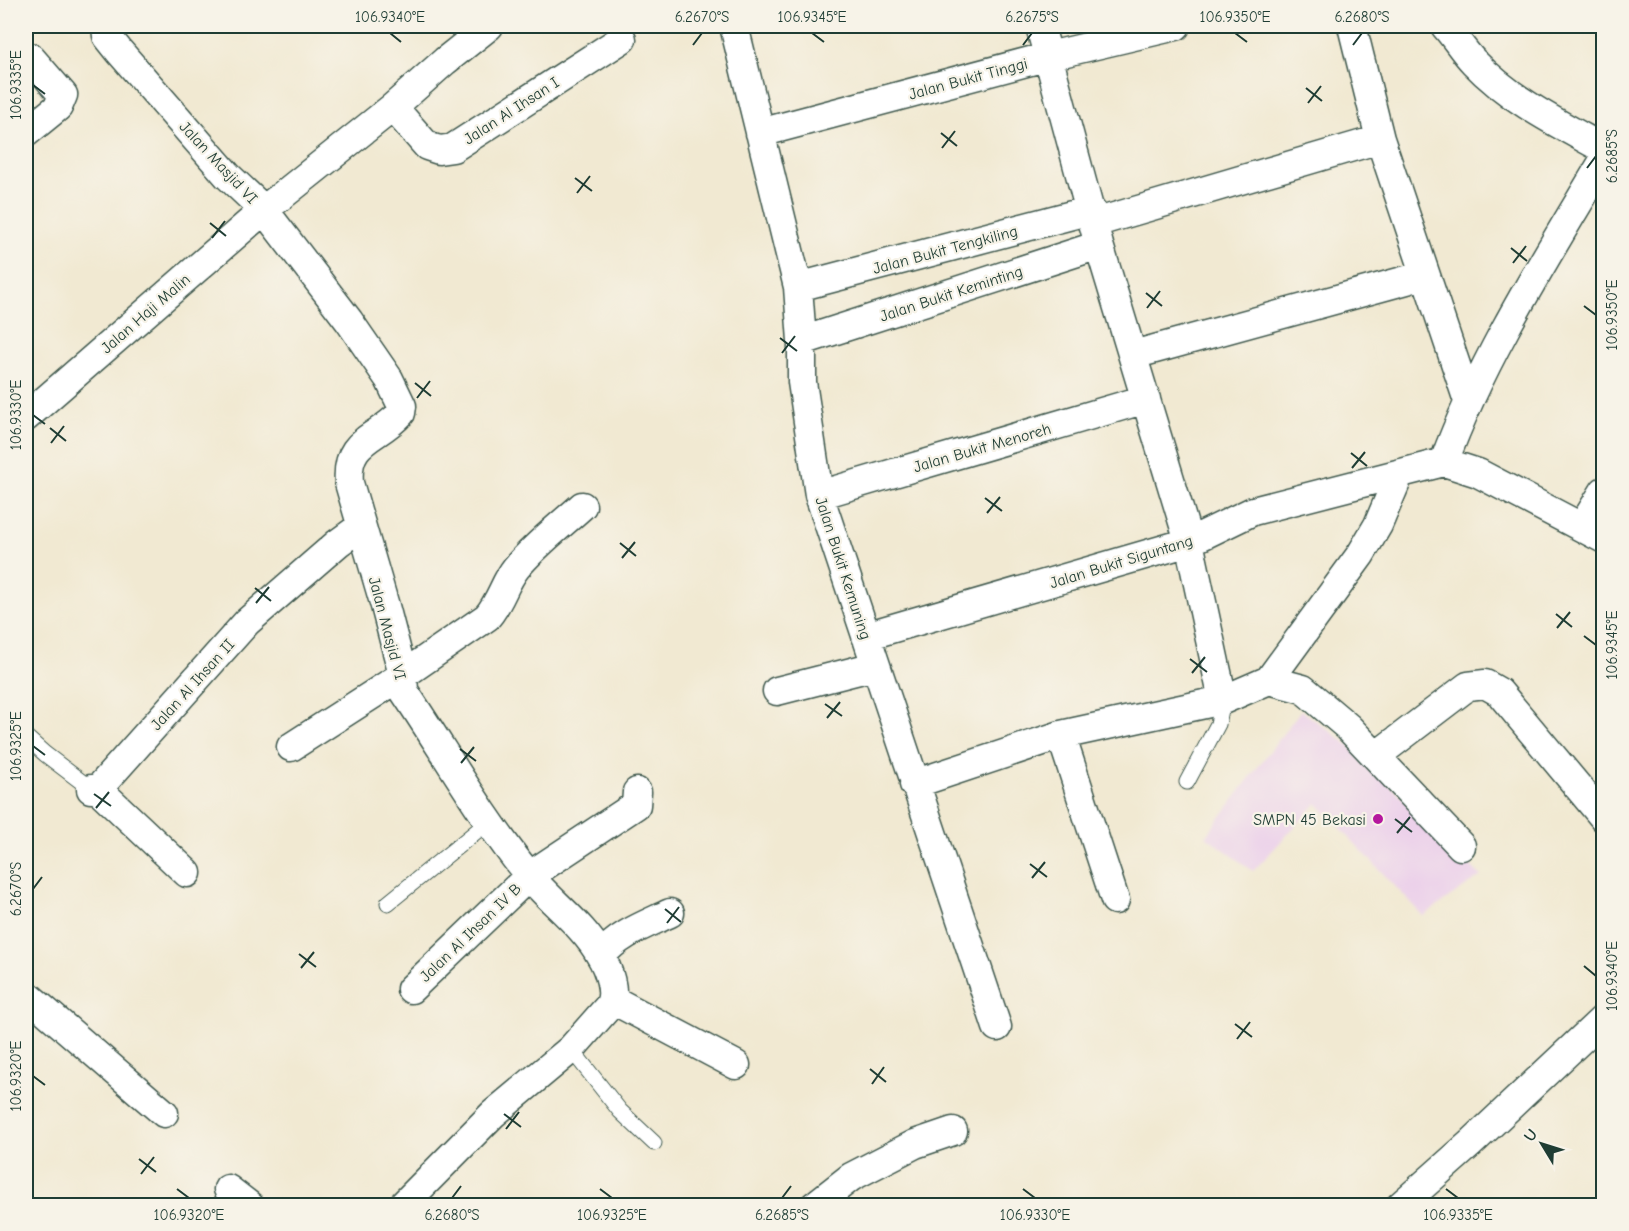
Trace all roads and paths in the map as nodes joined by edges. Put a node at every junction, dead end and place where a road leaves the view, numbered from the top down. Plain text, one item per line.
1 (106, 26) edge
2 (489, 26) edge
3 (734, 26) edge
4 (1040, 26) edge
5 (1176, 26) edge
6 (1352, 26) edge
7 (1445, 26) edge
8 (622, 39) dead end
9 (26, 56) edge
10 (1049, 56) junction
11 (393, 107) junction
12 (26, 133) edge
13 (760, 134) junction
14 (1380, 139) junction
15 (1604, 149) edge
16 (1604, 160) edge
17 (264, 210) junction
18 (1095, 226) junction
19 (1425, 275) junction
20 (798, 287) junction
21 (802, 341) junction
22 (1133, 355) junction
23 (1146, 399) junction
24 (1468, 401) junction
25 (26, 417) edge
26 (1444, 462) junction
27 (1400, 473) junction
28 (1604, 491) edge
29 (819, 495) junction
30 (582, 506) dead end
31 (360, 527) junction
32 (1593, 533) edge
33 (1189, 542) junction
34 (867, 636) junction
35 (875, 666) junction
36 (403, 675) junction
37 (1269, 680) junction
38 (777, 691) dead end
39 (1223, 700) junction
40 (1061, 735) junction
41 (26, 737) edge
42 (291, 747) dead end
43 (1376, 756) junction
44 (1187, 782) dead end
45 (914, 784) junction
46 (95, 789) junction
47 (637, 792) dead end
48 (1604, 818) edge
49 (488, 822) junction
50 (1461, 846) dead end
51 (187, 873) dead end
52 (529, 876) junction
53 (1115, 900) dead end
54 (388, 903) dead end
55 (670, 913) dead end
56 (601, 956) junction
57 (411, 989) dead end
58 (26, 994) edge
59 (613, 1000) junction
60 (1604, 1018) edge
61 (997, 1027) dead end
62 (572, 1049) junction
63 (736, 1065) dead end
64 (164, 1113) dead end
65 (953, 1131) dead end
66 (654, 1143) dead end
67 (402, 1206) edge
68 (814, 1206) edge
69 (1400, 1206) edge

1 - 17 street, Jalan Masjid VI
2 - 11 street
3 - 13 street, Jalan Bukit Kemuning
4 - 10 street
5 - 10 street, Jalan Bukit Tinggi
6 - 14 street
7 - 15 street
8 - 11 street, Jalan Al Ihsan I
9 - 12 street
10 - 13 street, Jalan Bukit Tinggi
10 - 18 street
11 - 17 street
13 - 20 street, Jalan Bukit Kemuning
14 - 18 street, Jalan Bukit Tengkiling
14 - 19 street
16 - 24 street
17 - 25 street, Jalan Haji Malin
17 - 31 street, Jalan Masjid VI
18 - 20 street, Jalan Bukit Tengkiling
18 - 21 street, Jalan Bukit Keminting
18 - 22 street
19 - 22 street
19 - 24 street
20 - 21 street, Jalan Bukit Kemuning
21 - 29 street, Jalan Bukit Kemuning
22 - 23 street
23 - 29 street, Jalan Bukit Menoreh
23 - 33 street
24 - 26 street
26 - 27 street, Jalan Bukit Siguntang
26 - 32 street
27 - 33 street, Jalan Bukit Siguntang
27 - 37 street
28 - 32 street
29 - 34 street, Jalan Bukit Kemuning
30 - 36 street
31 - 36 street, Jalan Masjid VI
31 - 46 street, Jalan Al Ihsan II
33 - 34 street, Jalan Bukit Siguntang
33 - 39 street
34 - 35 street, Jalan Bukit Kemuning
35 - 38 street
35 - 45 street, Jalan Bukit Kemuning
36 - 42 street
36 - 49 street, Jalan Masjid VI
37 - 39 street
37 - 43 street
39 - 40 street
39 - 44 lane
40 - 45 street
40 - 53 street
41 - 46 lane
43 - 48 street
43 - 50 street
45 - 61 street, Jalan Bukit Kemuning
46 - 51 street
47 - 52 street, Jalan Al Ihsan IV B
49 - 52 street, Jalan Masjid VI
49 - 54 lane
52 - 56 street, Jalan Masjid VI
52 - 57 street, Jalan Al Ihsan IV B
55 - 56 street
56 - 59 street, Jalan Masjid VI
58 - 64 street
59 - 62 street
59 - 63 street
60 - 69 street
62 - 66 lane
62 - 67 street
65 - 68 street

